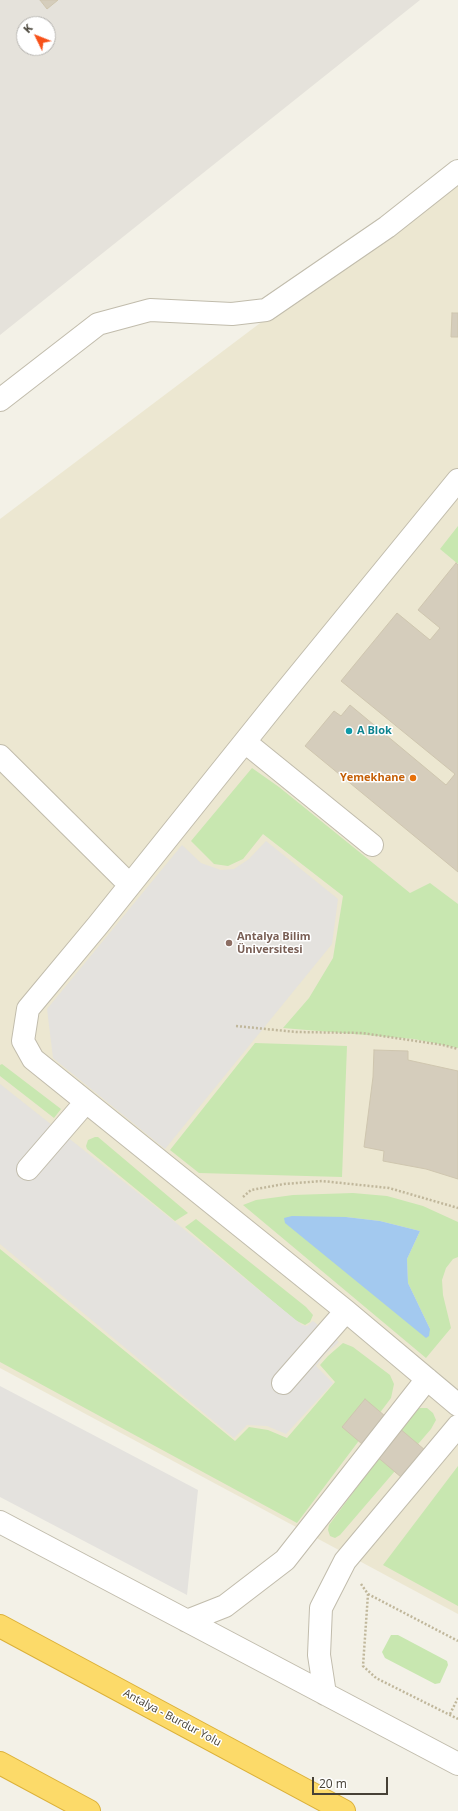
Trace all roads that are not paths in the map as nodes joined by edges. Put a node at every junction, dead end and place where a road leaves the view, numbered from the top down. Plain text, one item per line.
1 (458, 171) edge
2 (0, 400) edge
3 (458, 480) edge
4 (244, 742) junction
5 (0, 756) edge
6 (372, 845) dead end
7 (130, 885) junction
8 (85, 1102) junction
9 (28, 1169) dead end
10 (346, 1312) junction
11 (427, 1379) junction
12 (283, 1383) dead end
13 (458, 1405) edge
14 (458, 1426) edge
15 (0, 1522) edge
16 (187, 1621) junction
17 (0, 1626) edge
18 (325, 1694) junction
19 (0, 1763) edge
20 (458, 1764) edge
21 (89, 1811) edge
22 (344, 1811) edge

1 - 2 street
3 - 4 street
4 - 6 street
4 - 7 street
5 - 7 street
7 - 8 street
8 - 9 street
8 - 10 street
10 - 11 street
10 - 12 street
11 - 13 street
11 - 16 street
14 - 18 street
15 - 16 street
16 - 18 street
17 - 22 highway, Antalya - Burdur Yolu
18 - 20 street
19 - 21 highway

